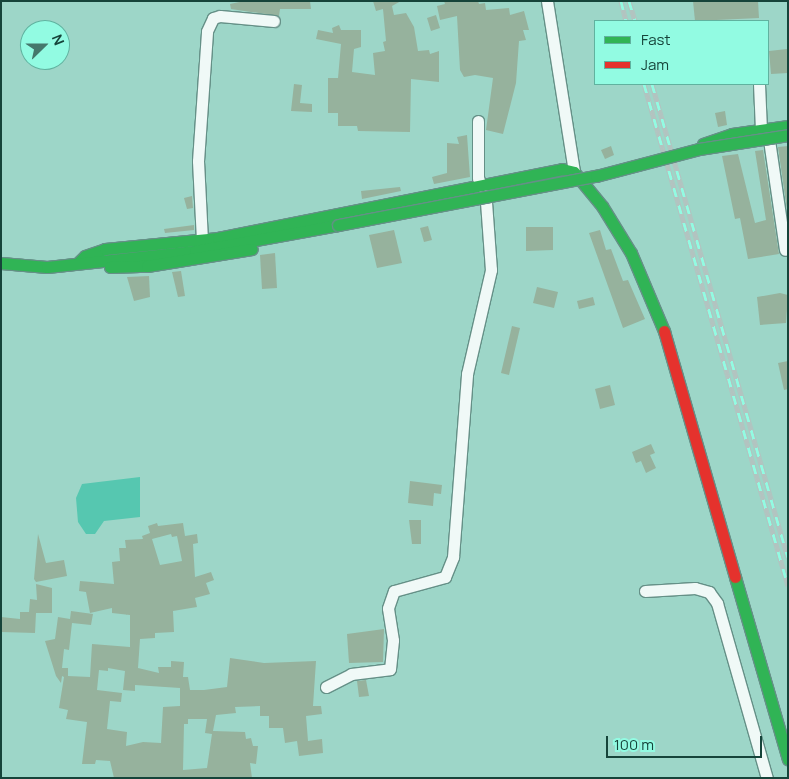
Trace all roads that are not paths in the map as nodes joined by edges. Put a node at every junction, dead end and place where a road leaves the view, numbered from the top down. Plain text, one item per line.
1 (547, 1) edge
2 (274, 21) dead end
3 (759, 85) edge
4 (478, 121) dead end
5 (788, 126) edge
6 (764, 129) junction
7 (788, 135) edge
8 (788, 144) edge
9 (770, 146) junction
10 (574, 172) junction
11 (481, 185) junction
12 (588, 192) junction
13 (486, 202) junction
14 (202, 240) junction
15 (785, 250) dead end
16 (79, 262) junction
17 (1, 263) edge
18 (645, 591) dead end
19 (326, 687) dead end
20 (788, 759) edge
21 (767, 778) edge

1 - 10 street
2 - 14 street
3 - 6 street
4 - 11 street
5 - 6 main road
6 - 9 street
6 - 9 main road
7 - 16 main road, bridge
8 - 9 main road
9 - 15 street
10 - 11 main road
10 - 12 main road
11 - 13 street
11 - 14 main road
12 - 13 main road
12 - 20 main road
13 - 16 main road
13 - 19 street
14 - 16 main road
16 - 17 main road
18 - 21 street

